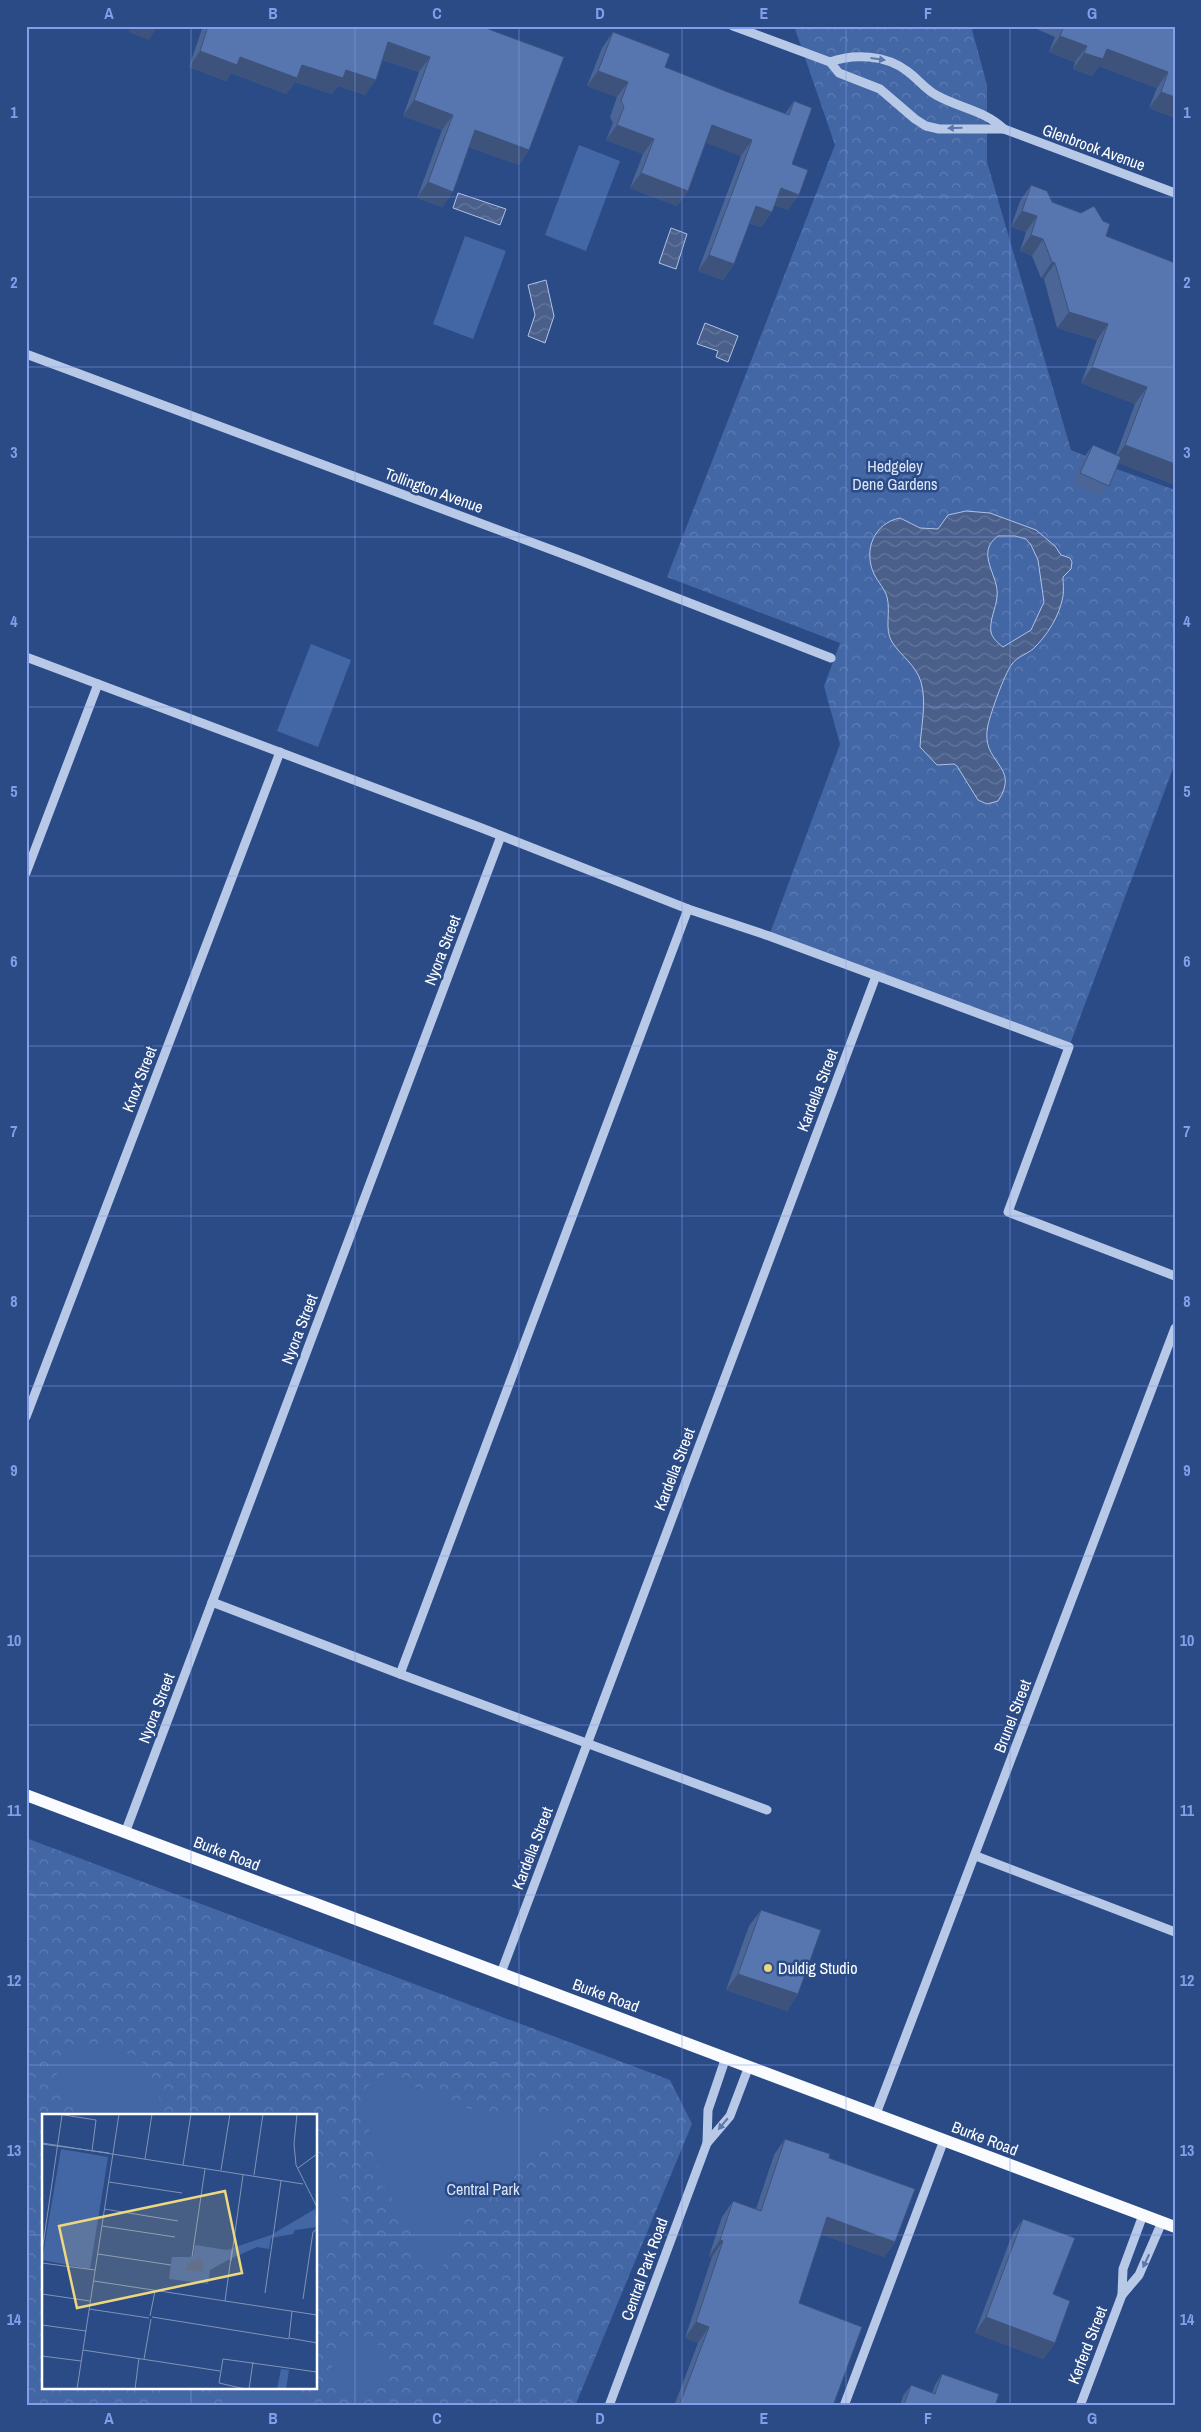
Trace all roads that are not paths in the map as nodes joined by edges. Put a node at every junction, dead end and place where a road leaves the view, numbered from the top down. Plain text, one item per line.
1 (733, 26) edge
2 (830, 62) junction
3 (1004, 129) junction
4 (1175, 192) edge
5 (26, 354) edge
6 (26, 657) edge
7 (831, 658) dead end
8 (98, 684) junction
9 (280, 752) junction
10 (502, 836) junction
11 (26, 873) edge
12 (688, 908) junction
13 (876, 976) junction
14 (1175, 1276) edge
15 (1175, 1328) edge
16 (26, 1418) edge
17 (212, 1602) junction
18 (400, 1674) junction
19 (587, 1743) junction
20 (26, 1795) edge
21 (767, 1810) dead end
22 (126, 1833) junction
23 (976, 1856) junction
24 (1175, 1932) edge
25 (501, 1973) junction
26 (726, 2057) junction
27 (749, 2066) junction
28 (876, 2114) junction
29 (944, 2140) junction
30 (707, 2143) junction
31 (1143, 2215) junction
32 (1162, 2222) junction
33 (1175, 2227) edge
34 (1122, 2295) junction
35 (609, 2406) edge
36 (844, 2406) edge
37 (1080, 2406) edge

1 - 2 street, Glenbrook Avenue
3 -> 2 street, Glenbrook Avenue
2 -> 3 street, Glenbrook Avenue
3 - 4 street, Glenbrook Avenue
5 - 7 street, Tollington Avenue
6 - 8 street
8 - 9 street
8 - 11 street
9 - 10 street
9 - 16 street, Knox Street
10 - 12 street
10 - 17 street, Nyora Street
12 - 13 street
12 - 18 street
13 - 14 street
13 - 19 street, Kardella Street
15 - 23 street, Brunel Street
17 - 18 street
17 - 22 street, Nyora Street
18 - 19 street
19 - 21 street
19 - 25 street, Kardella Street
20 - 22 main road, Burke Road
22 - 25 main road, Burke Road
23 - 24 street
23 - 28 street, Brunel Street
25 - 26 main road, Burke Road
26 - 27 main road, Burke Road
26 - 30 street, Central Park Road
27 - 28 main road, Burke Road
27 -> 30 street, Central Park Road
28 - 29 main road, Burke Road
29 - 31 main road, Burke Road
29 - 36 street
30 - 35 street, Central Park Road
31 - 32 main road, Burke Road
31 - 34 street, Kerferd Street
32 - 33 main road, Burke Road
32 -> 34 street, Kerferd Street
34 - 37 street, Kerferd Street

